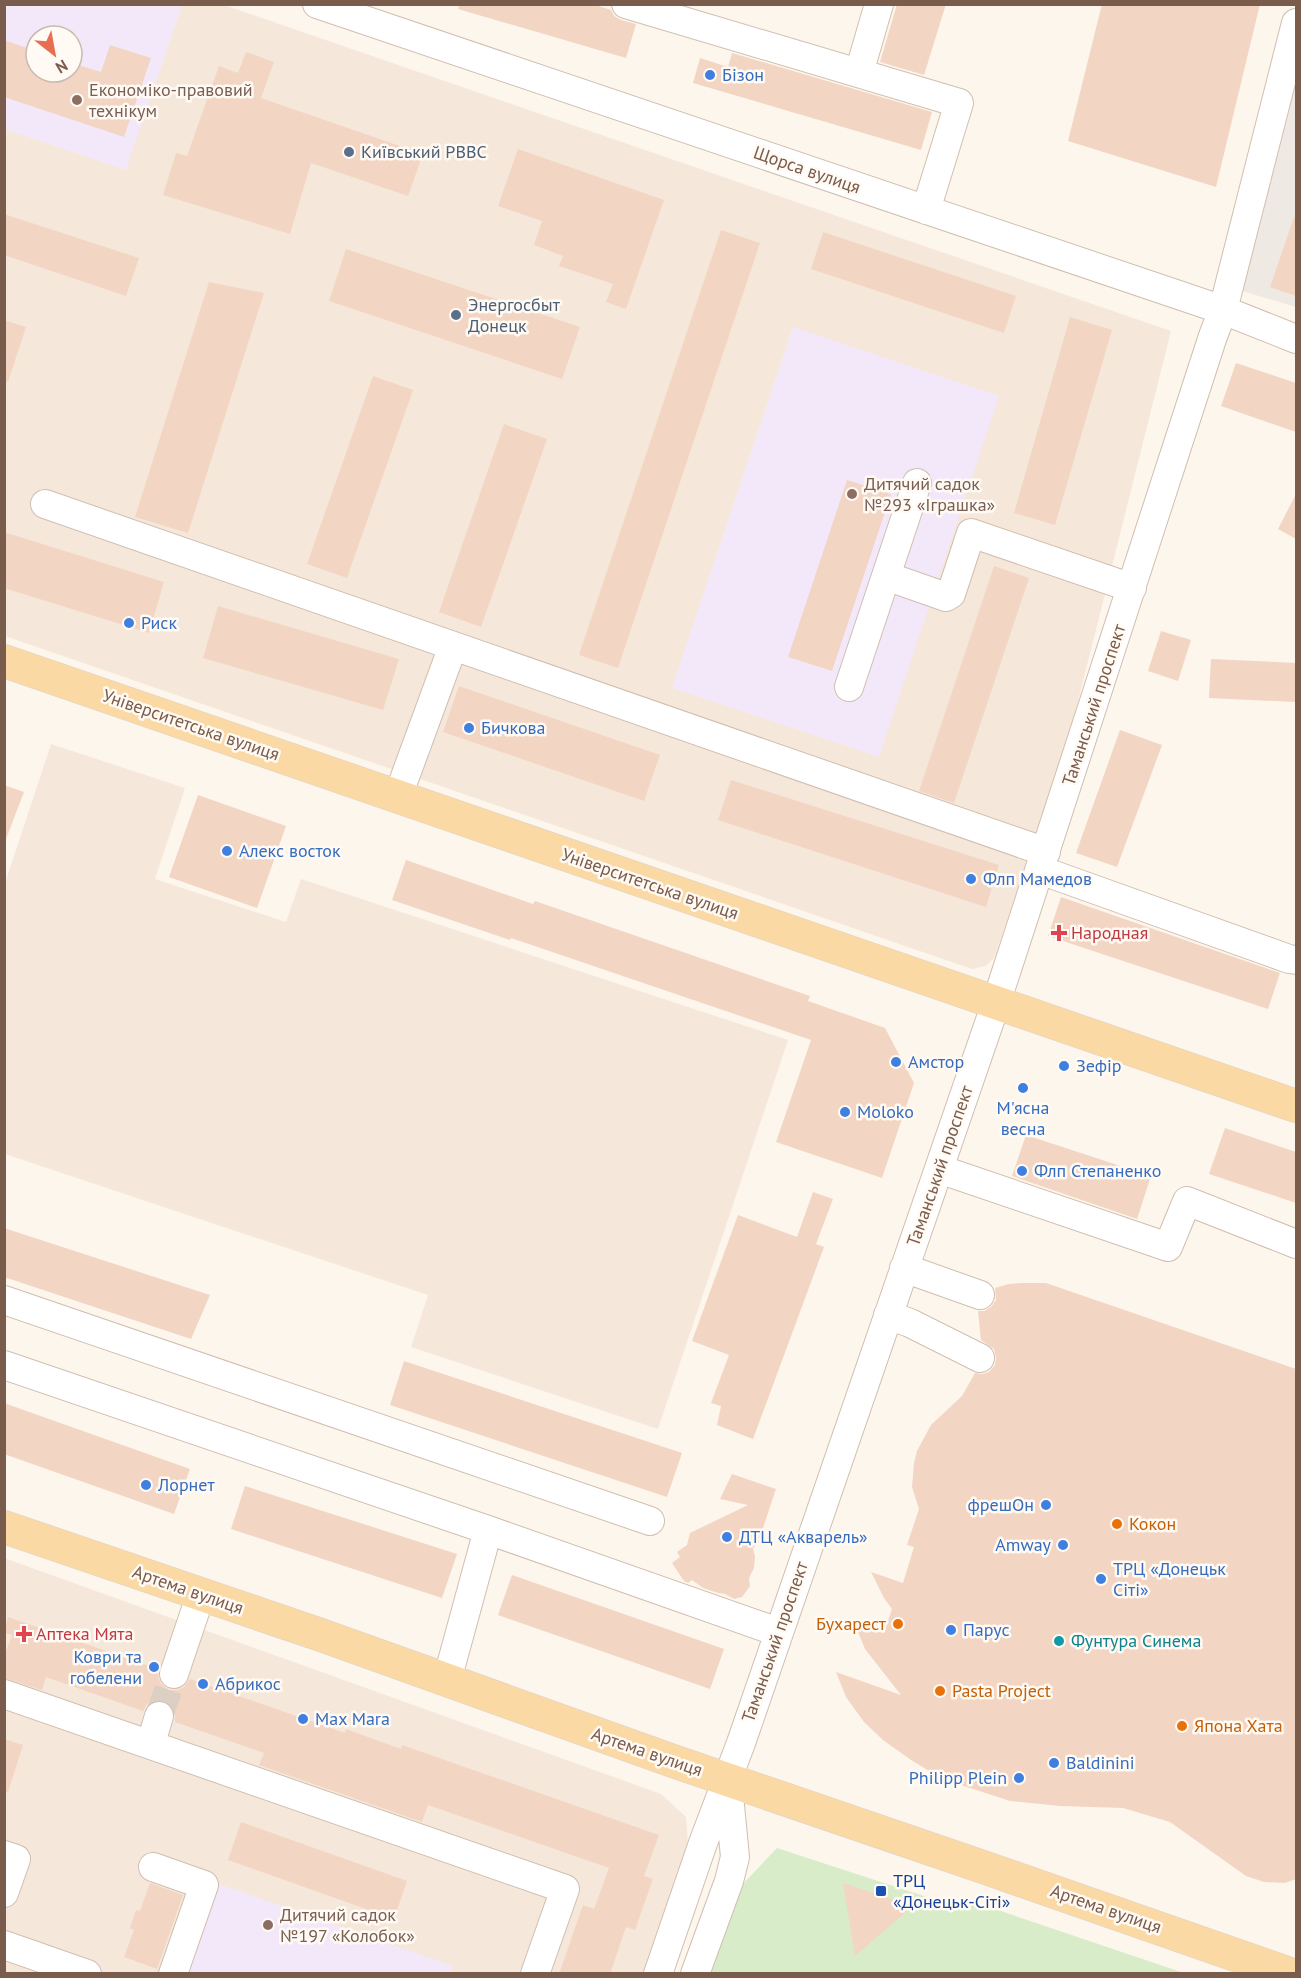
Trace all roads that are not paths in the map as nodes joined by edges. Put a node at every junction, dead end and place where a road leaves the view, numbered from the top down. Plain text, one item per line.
1 (317, 4) edge
2 (626, 4) edge
3 (879, 4) edge
4 (1296, 23) edge
5 (859, 73) junction
6 (926, 210) junction
7 (1223, 310) junction
8 (1296, 339) edge
9 (917, 483) dead end
10 (45, 504) dead end
11 (886, 576) junction
12 (1132, 588) junction
13 (453, 646) junction
14 (4, 661) edge
15 (849, 687) dead end
16 (398, 796) junction
17 (1043, 861) junction
18 (1296, 960) edge
19 (996, 1003) junction
20 (1296, 1106) edge
21 (939, 1169) junction
22 (1296, 1244) edge
23 (904, 1268) junction
24 (980, 1295) dead end
25 (4, 1300) edge
26 (888, 1316) junction
27 (980, 1358) dead end
28 (4, 1365) edge
29 (650, 1521) dead end
30 (4, 1527) edge
31 (488, 1530) junction
32 (201, 1594) junction
33 (778, 1632) junction
34 (174, 1674) tunnel mouth
35 (447, 1680) junction
36 (4, 1694) edge
37 (159, 1716) tunnel mouth
38 (151, 1743) junction
39 (727, 1779) junction
40 (4, 1855) edge
41 (153, 1867) dead end
42 (4, 1893) edge
43 (4, 1945) edge
44 (87, 1974) edge
45 (173, 1974) edge
46 (535, 1974) edge
47 (658, 1974) edge
48 (695, 1974) edge
49 (1290, 1974) edge

1 - 6 street, Щорса вулиця
2 - 5 street
3 - 5 street
4 - 7 street, Таманський проспект
5 - 6 street
6 - 7 street, Щорса вулиця
7 - 8 street, Щорса вулиця
7 - 12 street, Таманський проспект
9 - 11 street
10 - 13 street
11 - 12 street
11 - 15 street
12 - 17 street, Таманський проспект
13 - 16 street
13 - 17 street
14 - 16 main road, Університетська вулиця
16 - 19 main road, Університетська вулиця
17 - 18 street
17 - 19 street, Таманський проспект
19 - 20 main road, Університетська вулиця
19 - 21 street, Таманський проспект
21 - 22 street
21 - 23 street, Таманський проспект
23 - 24 street
23 - 26 street, Таманський проспект
25 - 29 street
26 - 27 street
26 - 33 street, Таманський проспект
28 - 31 street
30 - 32 main road, Артема вулиця
31 - 33 street
31 - 35 street
32 - 34 street
32 - 35 main road, Артема вулиця
33 - 39 street, Таманський проспект
35 - 39 main road, Артема вулиця
36 - 38 street
37 - 38 street
38 - 46 street
39 - 47 street, Таманський проспект
39 - 48 street, Таманський проспект
39 - 49 main road, Артема вулиця
40 - 42 street
41 - 45 street
43 - 44 street

